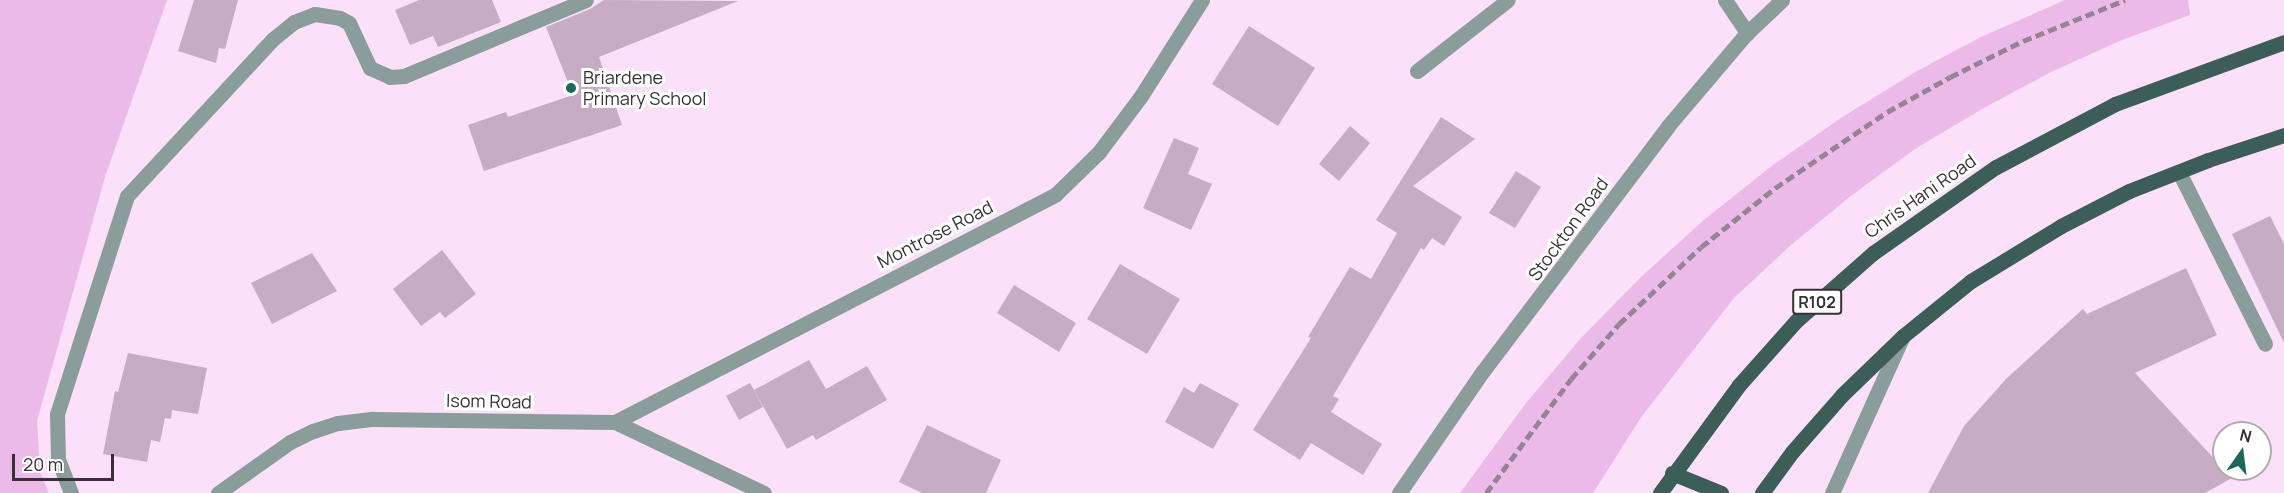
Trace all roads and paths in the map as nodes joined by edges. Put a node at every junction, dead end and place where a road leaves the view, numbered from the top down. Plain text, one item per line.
1 (586, 0) edge
2 (1202, 0) edge
3 (1508, 0) edge
4 (1725, 0) edge
5 (1782, 0) edge
6 (1747, 33) junction
7 (2284, 42) edge
8 (1417, 71) dead end
9 (2284, 135) edge
10 (2179, 172) junction
11 (1903, 336) junction
12 (2265, 344) dead end
13 (615, 422) junction
14 (1672, 473) junction
15 (71, 493) edge
16 (218, 493) edge
17 (764, 493) edge
18 (1400, 493) edge
19 (1660, 493) edge
20 (1721, 493) edge
21 (1762, 493) edge
22 (1832, 493) edge

1 - 15 street
2 - 13 street, Montrose Road
3 - 8 street
4 - 6 street
5 - 6 street, Stockton Road
6 - 18 street, Stockton Road
7 - 14 main road, Chris Hani Road / R102
9 - 10 main road
10 - 11 main road
10 - 12 street
11 - 21 main road
11 - 22 street
13 - 16 street, Isom Road
13 - 17 street, Isom Road
14 - 19 main road, Chris Hani Road / R102
14 - 20 main road

